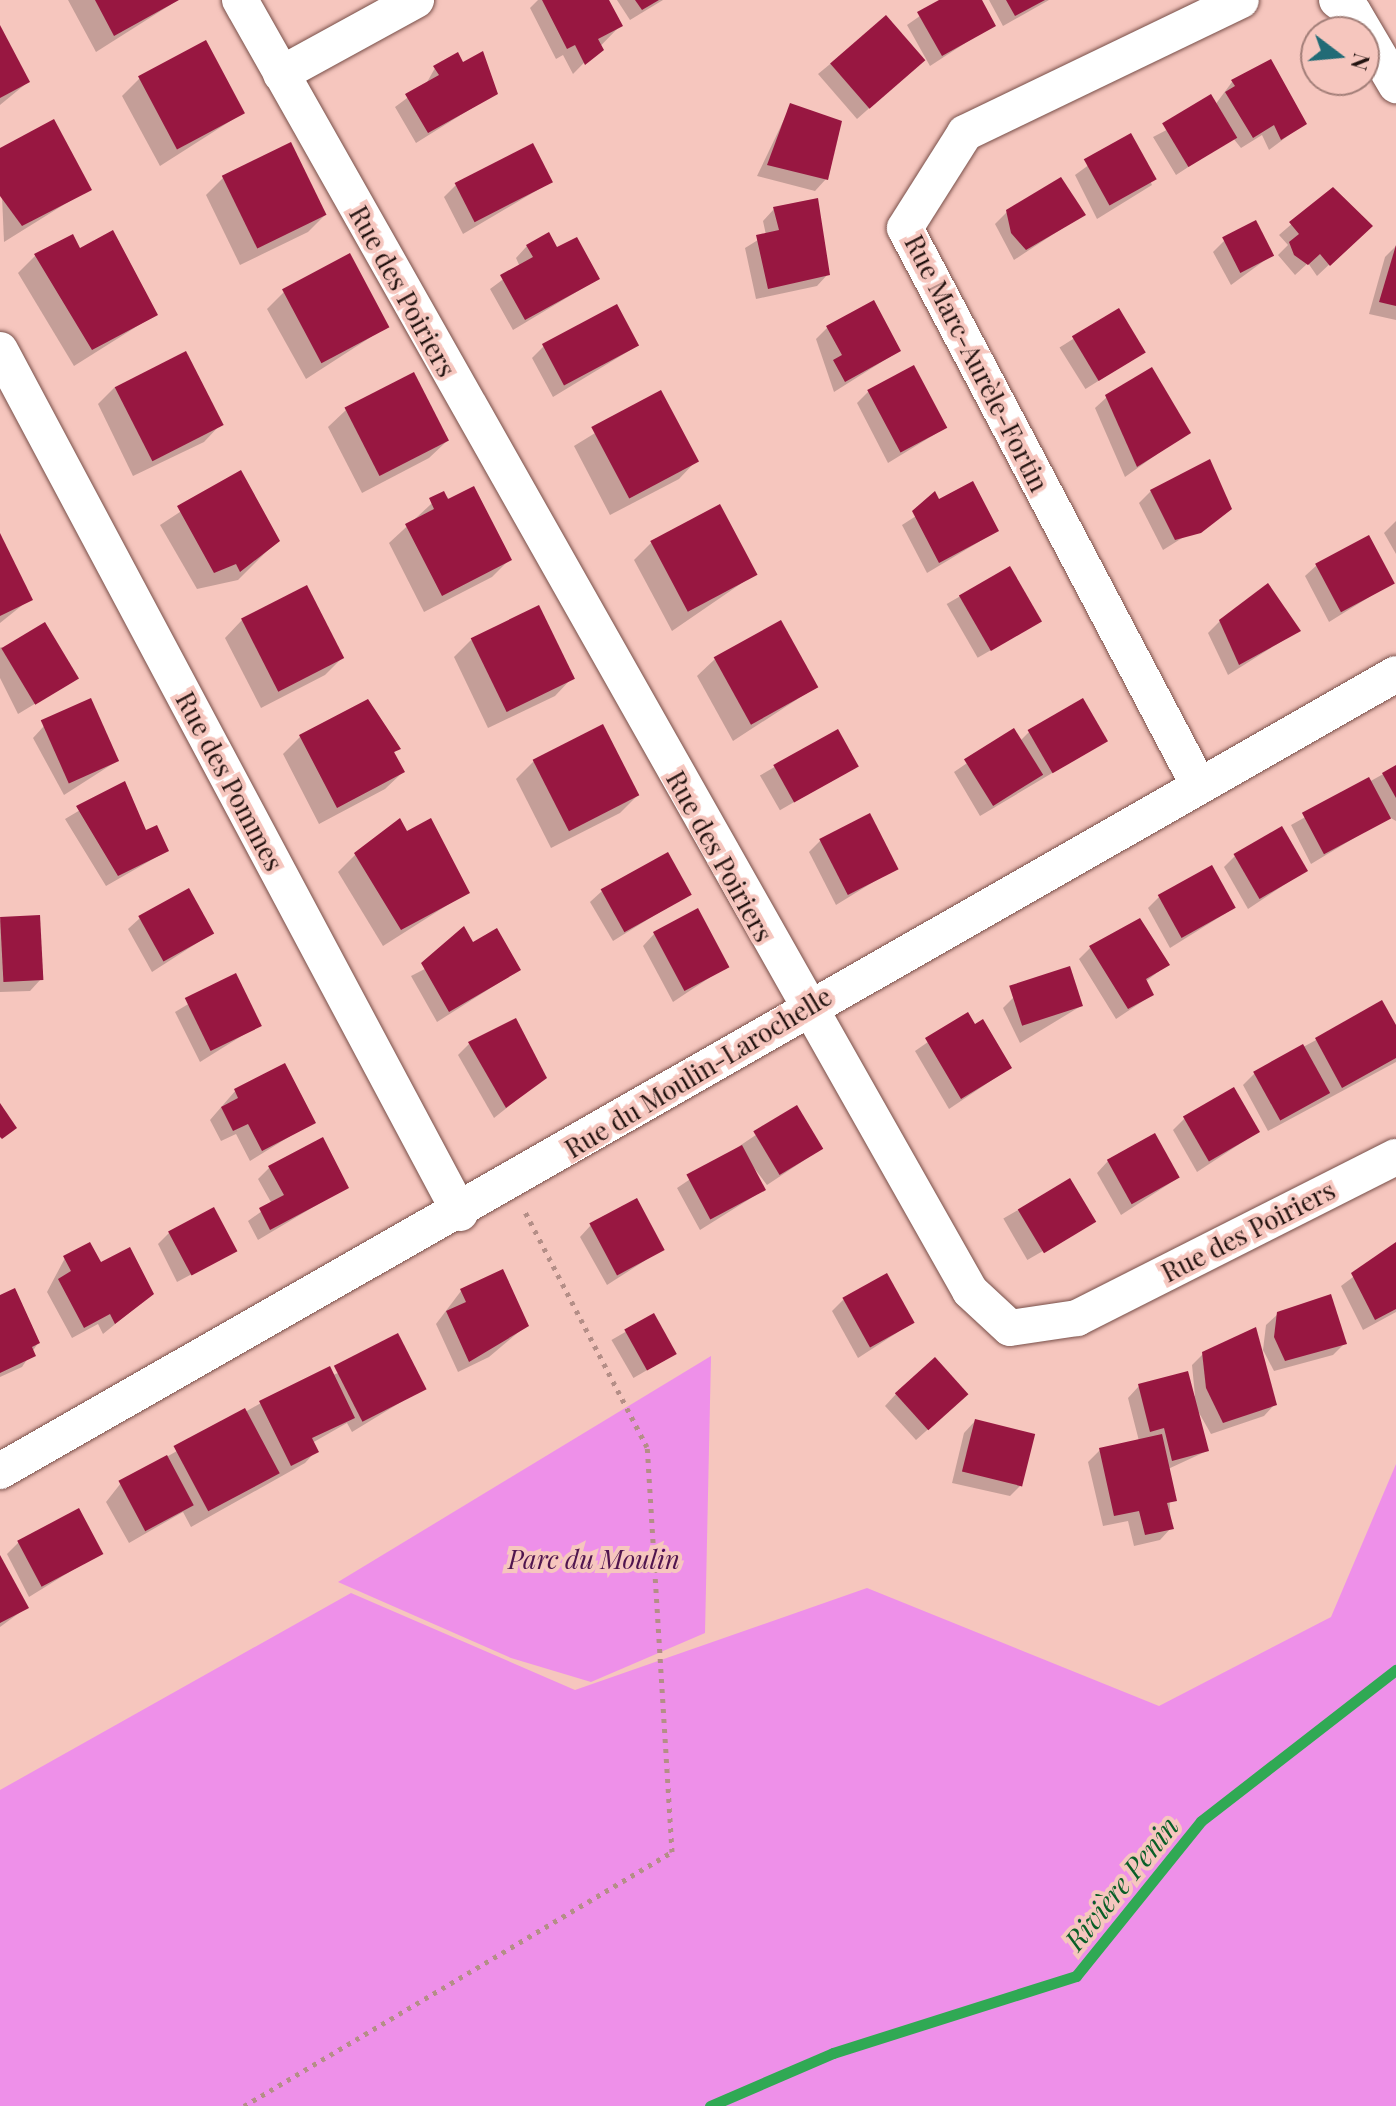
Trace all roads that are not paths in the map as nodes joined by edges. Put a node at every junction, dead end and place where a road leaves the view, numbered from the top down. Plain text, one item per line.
1 (240, 0) edge
2 (416, 0) edge
3 (1241, 0) edge
4 (1337, 0) edge
5 (281, 74) junction
6 (1396, 85) edge
7 (0, 350) edge
8 (1396, 674) edge
9 (1198, 784) junction
10 (805, 1008) junction
11 (1396, 1157) edge
12 (460, 1213) junction
13 (0, 1471) edge

1 - 5 street, Rue des Poiriers
2 - 5 street
3 - 9 street, Rue Marc-Aurèle-Fortin
4 - 6 street
5 - 10 street, Rue des Poiriers
7 - 12 street, Rue des Pommes
8 - 9 street, Rue du Moulin-Larochelle
9 - 10 street, Rue du Moulin-Larochelle
10 - 11 street, Rue des Poiriers
10 - 12 street, Rue du Moulin-Larochelle
12 - 13 street, Rue du Moulin-Larochelle

